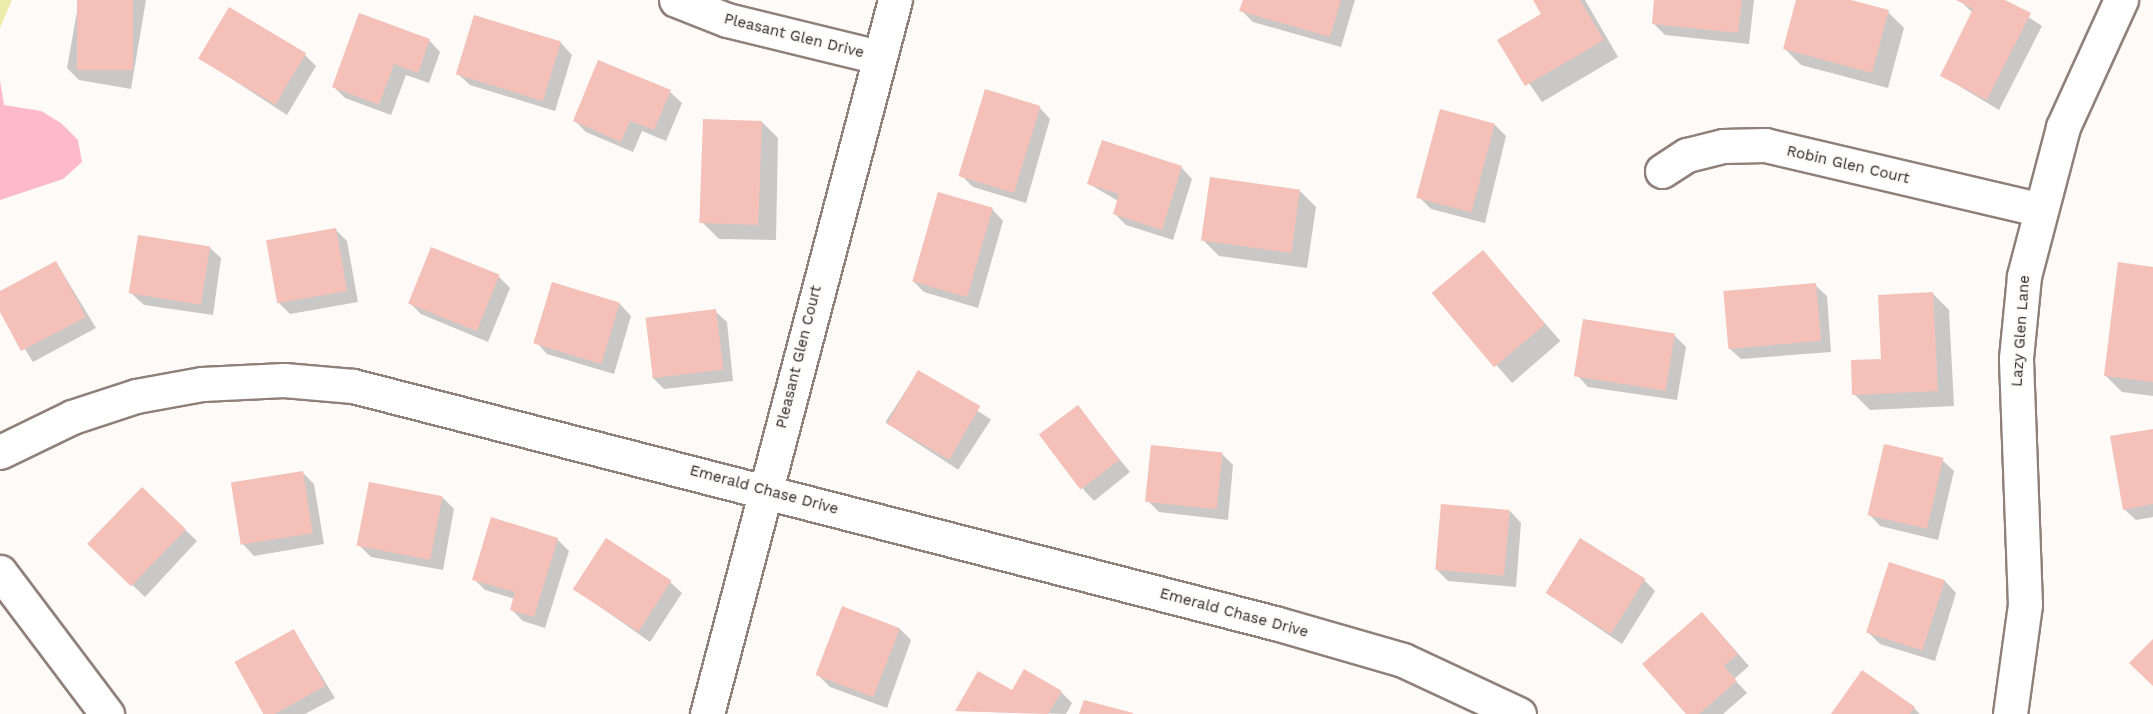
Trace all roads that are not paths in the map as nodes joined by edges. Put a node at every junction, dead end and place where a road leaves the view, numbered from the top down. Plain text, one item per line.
1 (676, 0) edge
2 (895, 0) edge
3 (2121, 0) edge
4 (879, 57) junction
5 (1662, 171) dead end
6 (2037, 209) junction
7 (0, 452) edge
8 (765, 490) junction
9 (0, 572) edge
10 (107, 714) edge
11 (707, 714) edge
12 (1520, 714) edge
13 (2010, 714) edge

1 - 4 street, Pleasant Glen Drive
2 - 4 street, Pleasant Glen Court
3 - 6 street, Lazy Glen Lane
4 - 8 street, Pleasant Glen Court
5 - 6 street, Robin Glen Court
6 - 13 street, Lazy Glen Lane
7 - 8 street, Emerald Chase Drive
8 - 11 street, Pleasant Glen Court
8 - 12 street, Emerald Chase Drive
9 - 10 street

